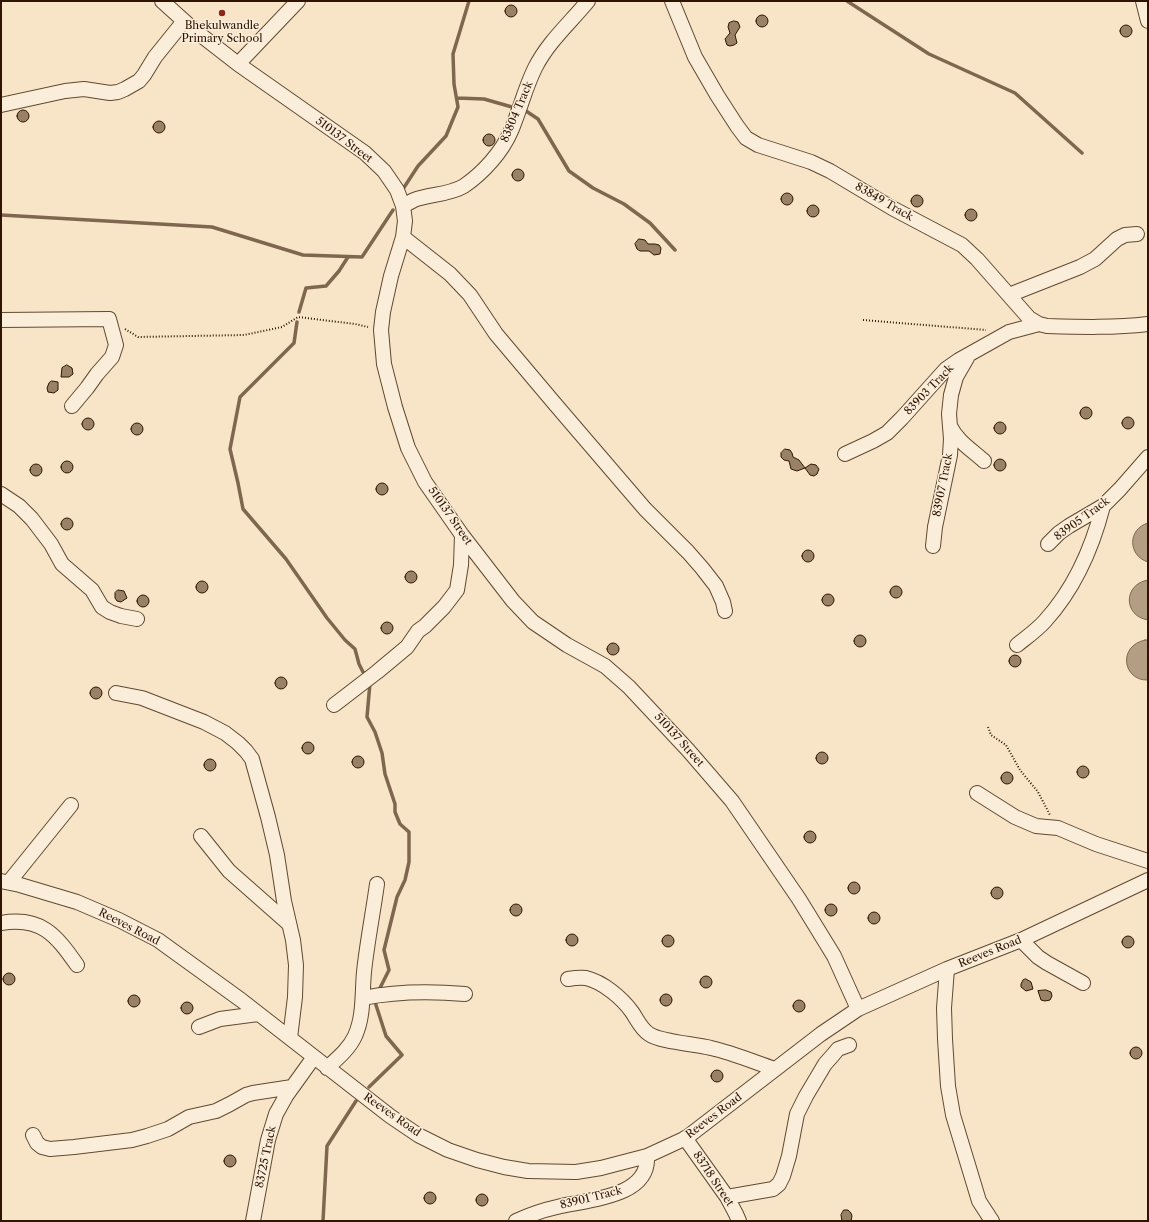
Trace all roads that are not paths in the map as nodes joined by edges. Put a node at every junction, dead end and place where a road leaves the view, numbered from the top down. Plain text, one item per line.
1 (162, 1) edge
2 (298, 1) edge
3 (588, 1) edge
4 (672, 1) edge
5 (1143, 1) edge
6 (184, 21) junction
7 (1148, 21) edge
8 (238, 64) junction
9 (1, 105) edge
10 (403, 206) junction
11 (1137, 234) dead end
12 (403, 237) junction
13 (1009, 295) junction
14 (1, 320) edge
15 (1039, 324) junction
16 (1148, 324) edge
17 (970, 354) junction
18 (72, 406) dead end
19 (950, 423) junction
20 (845, 454) dead end
21 (1148, 457) edge
22 (984, 461) dead end
23 (1, 494) edge
24 (1103, 506) junction
25 (462, 535) junction
26 (1048, 544) dead end
27 (933, 546) dead end
28 (725, 611) dead end
29 (137, 619) dead end
30 (1017, 645) dead end
31 (116, 693) dead end
32 (334, 705) dead end
33 (977, 794) dead end
34 (71, 805) dead end
35 (201, 836) dead end
36 (1148, 862) edge
37 (1148, 880) edge
38 (5, 882) edge
39 (377, 884) dead end
40 (288, 922) junction
41 (1, 923) edge
42 (1022, 940) junction
43 (77, 965) dead end
44 (948, 969) junction
45 (568, 979) dead end
46 (1083, 983) dead end
47 (465, 994) dead end
48 (363, 998) junction
49 (858, 1009) junction
50 (258, 1014) junction
51 (199, 1027) dead end
52 (290, 1038) junction
53 (849, 1045) dead end
54 (314, 1057) junction
55 (327, 1068) junction
56 (775, 1069) junction
57 (292, 1087) junction
58 (33, 1135) dead end
59 (685, 1138) junction
60 (647, 1156) junction
61 (727, 1197) junction
62 (253, 1221) edge
63 (516, 1221) edge
64 (738, 1221) edge
65 (992, 1221) edge

1 - 6 street, 510137 Street
2 - 8 street
3 - 10 street, 83804 Track
4 - 13 street, 83849 Track
5 - 7 street
6 - 8 street, 510137 Street
6 - 9 street
8 - 10 street, 510137 Street
10 - 12 street, 510137 Street
11 - 13 street
12 - 25 street, 510137 Street
12 - 28 street
13 - 15 street, 83849 Track
14 - 18 street
15 - 16 street
15 - 17 street, 83903 Track
17 - 19 street, 83907 Track
17 - 20 street, 83903 Track
19 - 22 street, 83907 Track
19 - 27 street, 83907 Track
21 - 24 street, 83905 Track
23 - 29 street
24 - 26 street, 83905 Track
24 - 30 street
25 - 32 street
25 - 49 street, 510137 Street
31 - 40 street
33 - 36 street
34 - 38 street
35 - 40 street
37 - 42 street, Reeves Road
38 - 50 street, Reeves Road
39 - 48 street
40 - 52 street
41 - 43 street
42 - 44 street, Reeves Road
42 - 46 street
44 - 49 street, Reeves Road
44 - 65 street
45 - 56 street
47 - 48 street
48 - 55 street
49 - 56 street, Reeves Road
50 - 51 street
50 - 52 street, Reeves Road
52 - 54 street, Reeves Road
53 - 61 street
54 - 55 street, Reeves Road
54 - 57 street, 83725 Track
55 - 60 street, Reeves Road
56 - 59 street, Reeves Road
57 - 58 street
57 - 62 street, 83725 Track
59 - 60 street, Reeves Road
59 - 61 street, 83718 Street
60 - 63 street, 83901 Track
61 - 64 street, 83718 Street

